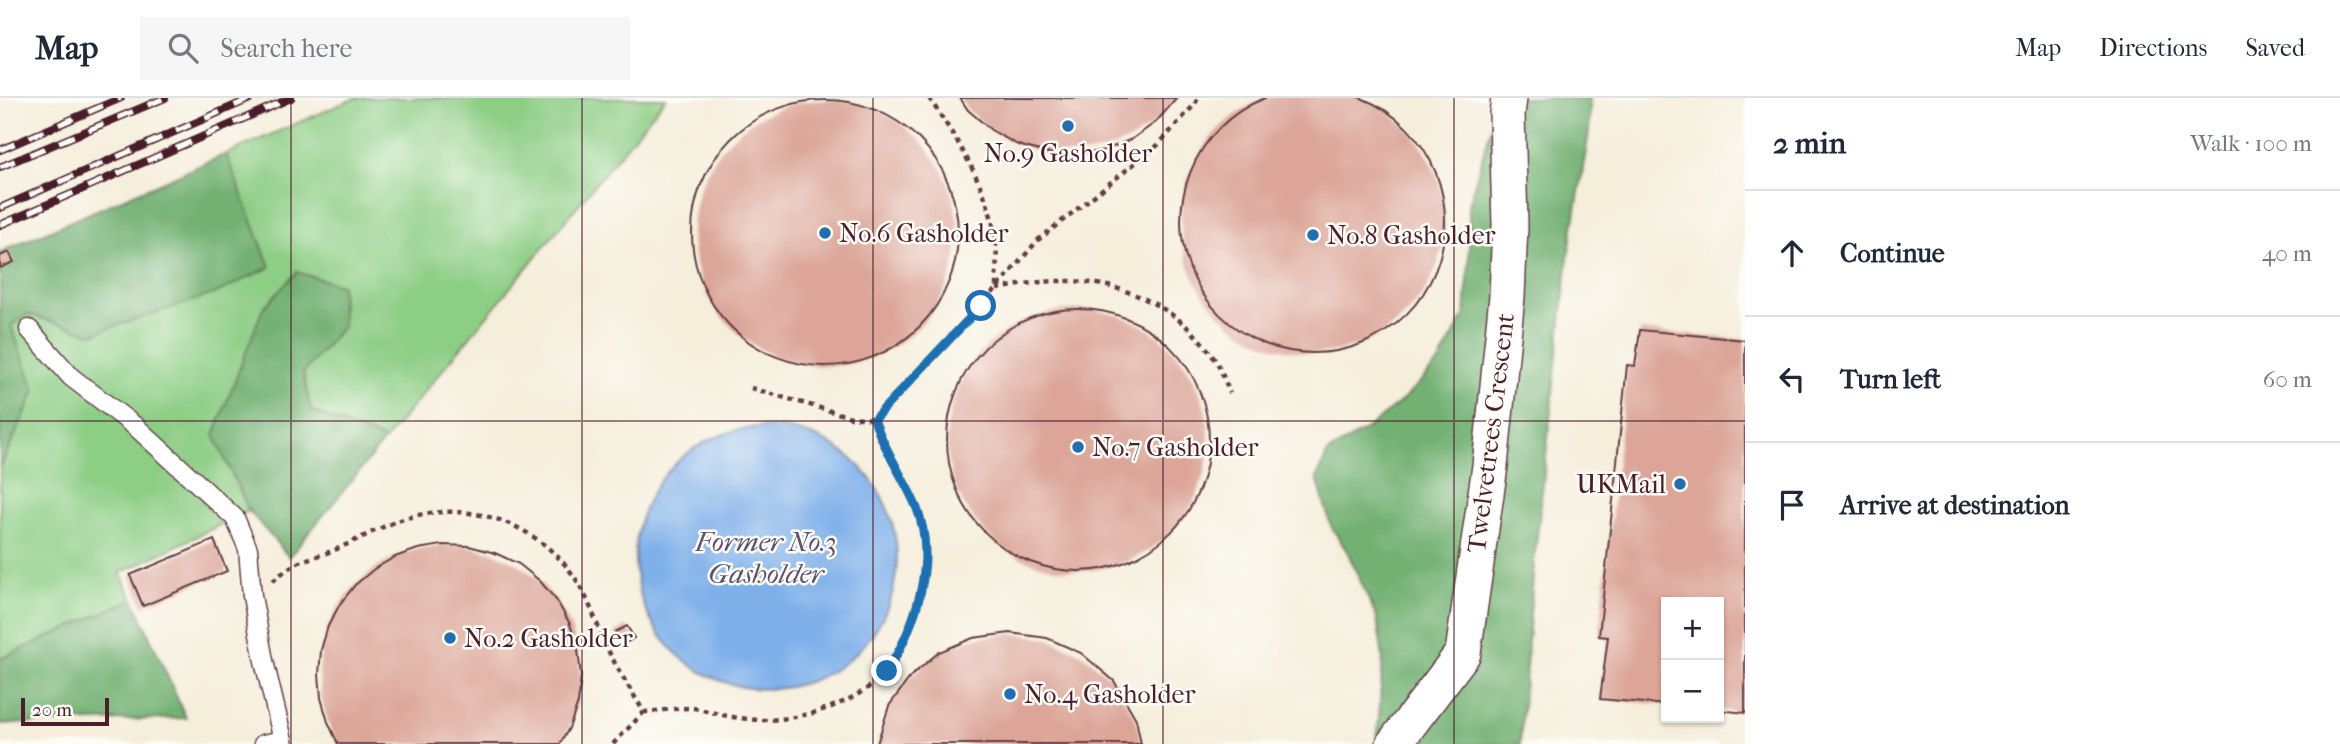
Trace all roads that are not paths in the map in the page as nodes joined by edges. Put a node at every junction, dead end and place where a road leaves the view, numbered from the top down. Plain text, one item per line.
1 (1509, 98) edge
2 (29, 329) dead end
3 (283, 742) edge
4 (263, 744) edge
5 (1394, 744) edge

1 - 5 street, Twelvetrees Crescent
2 - 3 lane
3 - 4 lane

